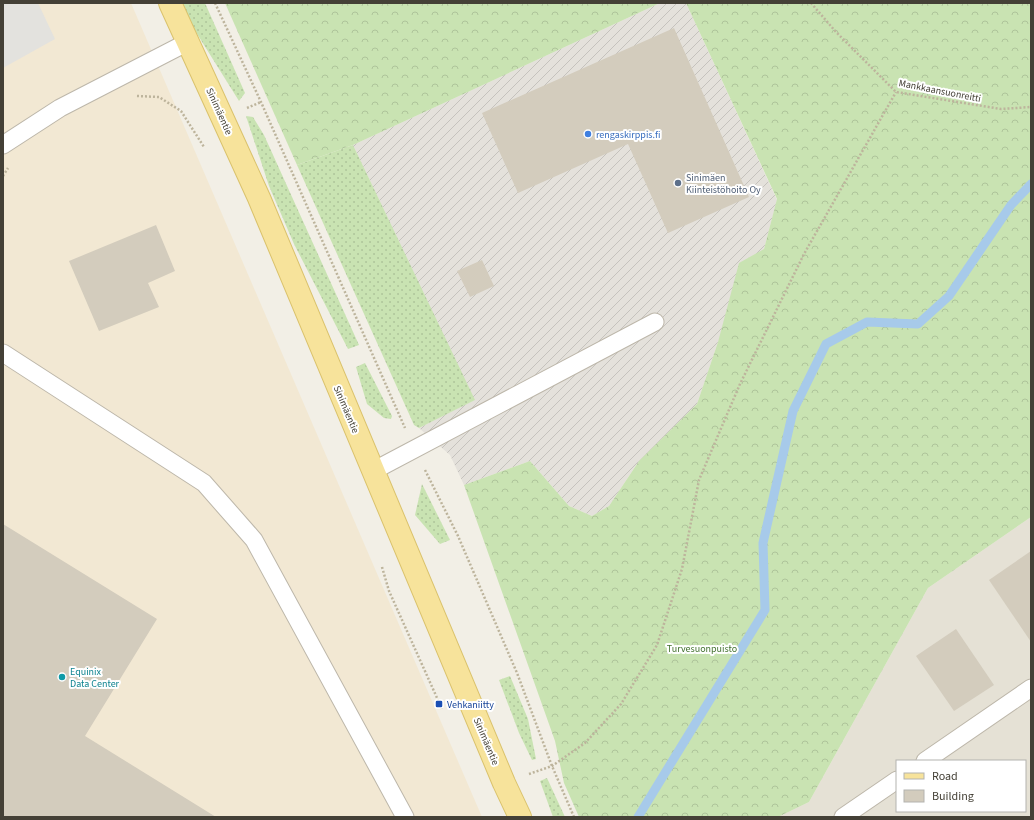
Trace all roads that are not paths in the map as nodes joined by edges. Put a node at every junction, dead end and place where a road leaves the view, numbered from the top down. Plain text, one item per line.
1 (170, 3) edge
2 (188, 42) junction
3 (3, 145) edge
4 (655, 322) dead end
5 (3, 353) edge
6 (373, 471) junction
7 (1031, 688) edge
8 (926, 760) edge
9 (896, 781) edge
10 (405, 817) edge
11 (520, 817) edge
12 (843, 817) edge

1 - 2 main road, Sinimäentie
2 - 3 lane
2 - 6 main road, Sinimäentie
4 - 6 lane
5 - 10 lane
6 - 11 main road, Sinimäentie
7 - 8 lane
9 - 12 lane

